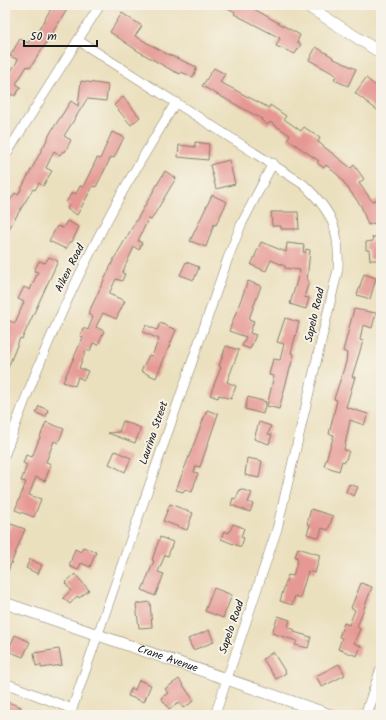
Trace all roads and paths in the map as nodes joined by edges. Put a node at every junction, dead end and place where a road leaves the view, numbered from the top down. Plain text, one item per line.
1 (100, 5) edge
2 (306, 5) edge
3 (79, 41) junction
4 (381, 53) edge
5 (176, 102) junction
6 (5, 156) edge
7 (273, 163) junction
8 (5, 454) edge
9 (5, 603) edge
10 (98, 634) junction
11 (381, 671) edge
12 (227, 678) junction
13 (5, 683) edge
14 (71, 712) edge
15 (215, 715) edge
16 (331, 715) edge
17 (366, 715) edge

1 - 3 street
2 - 4 street
3 - 5 street, Sapelo Road
3 - 6 street
5 - 7 street, Sapelo Road
5 - 8 street, Aiken Road
7 - 10 street, Laurina Street
7 - 12 street, Sapelo Road
9 - 10 street, Crane Avenue
10 - 12 street, Crane Avenue
10 - 14 street, Laurina Street
11 - 17 street
12 - 15 street, Sapelo Road
12 - 16 street, Crane Avenue
13 - 14 street

